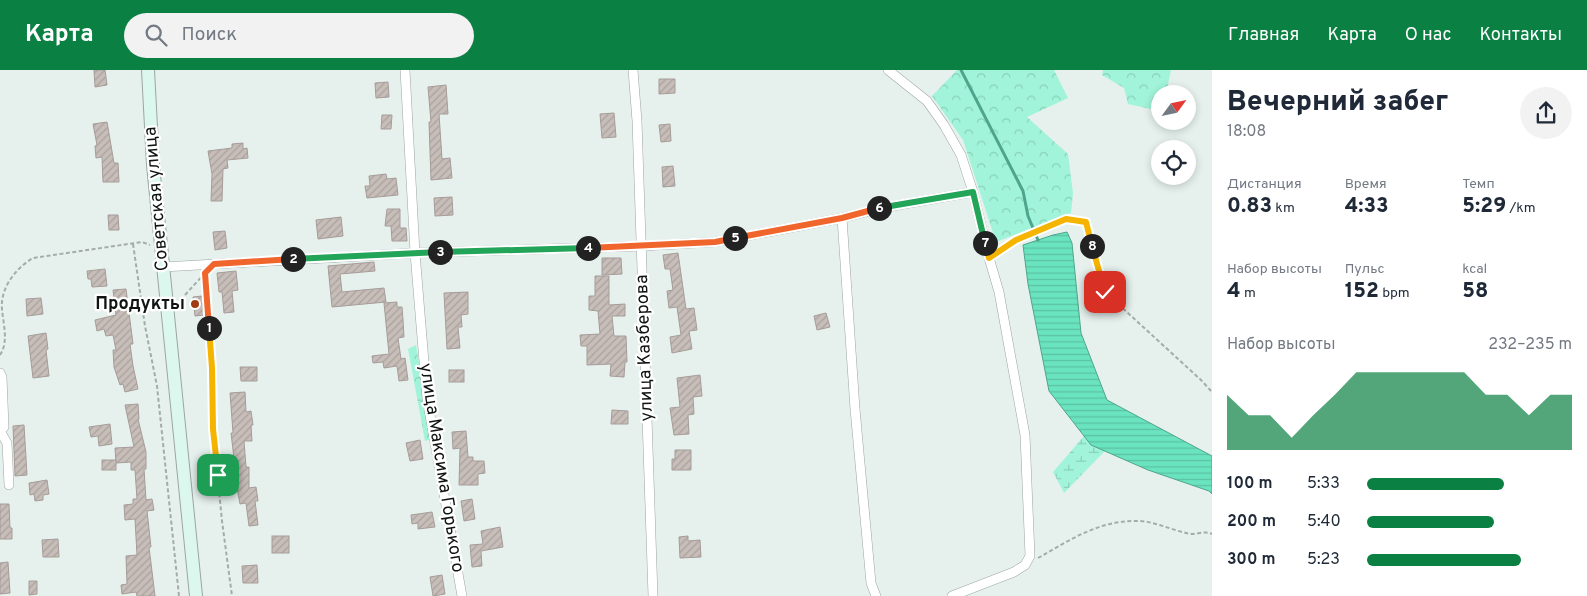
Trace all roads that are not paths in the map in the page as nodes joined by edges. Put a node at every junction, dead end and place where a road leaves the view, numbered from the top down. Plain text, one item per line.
1 (148, 70) edge
2 (406, 70) edge
3 (633, 70) edge
4 (888, 70) edge
5 (973, 192) junction
6 (842, 218) junction
7 (642, 246) junction
8 (415, 253) junction
9 (163, 266) junction
10 (0, 373) edge
11 (0, 431) edge
12 (9, 485) dead end
13 (196, 596) edge
14 (462, 596) edge
15 (653, 596) edge
16 (876, 596) edge
17 (952, 596) edge

1 - 9 street, Советская улица
2 - 8 street, улица Максима Горького
3 - 7 street, улица Казберова
4 - 5 street
5 - 6 street
5 - 17 street
6 - 7 street
6 - 16 street
7 - 8 street
7 - 15 street, улица Казберова
8 - 9 street
8 - 14 street, улица Максима Горького
9 - 13 street, Советская улица
10 - 11 street
11 - 12 street

